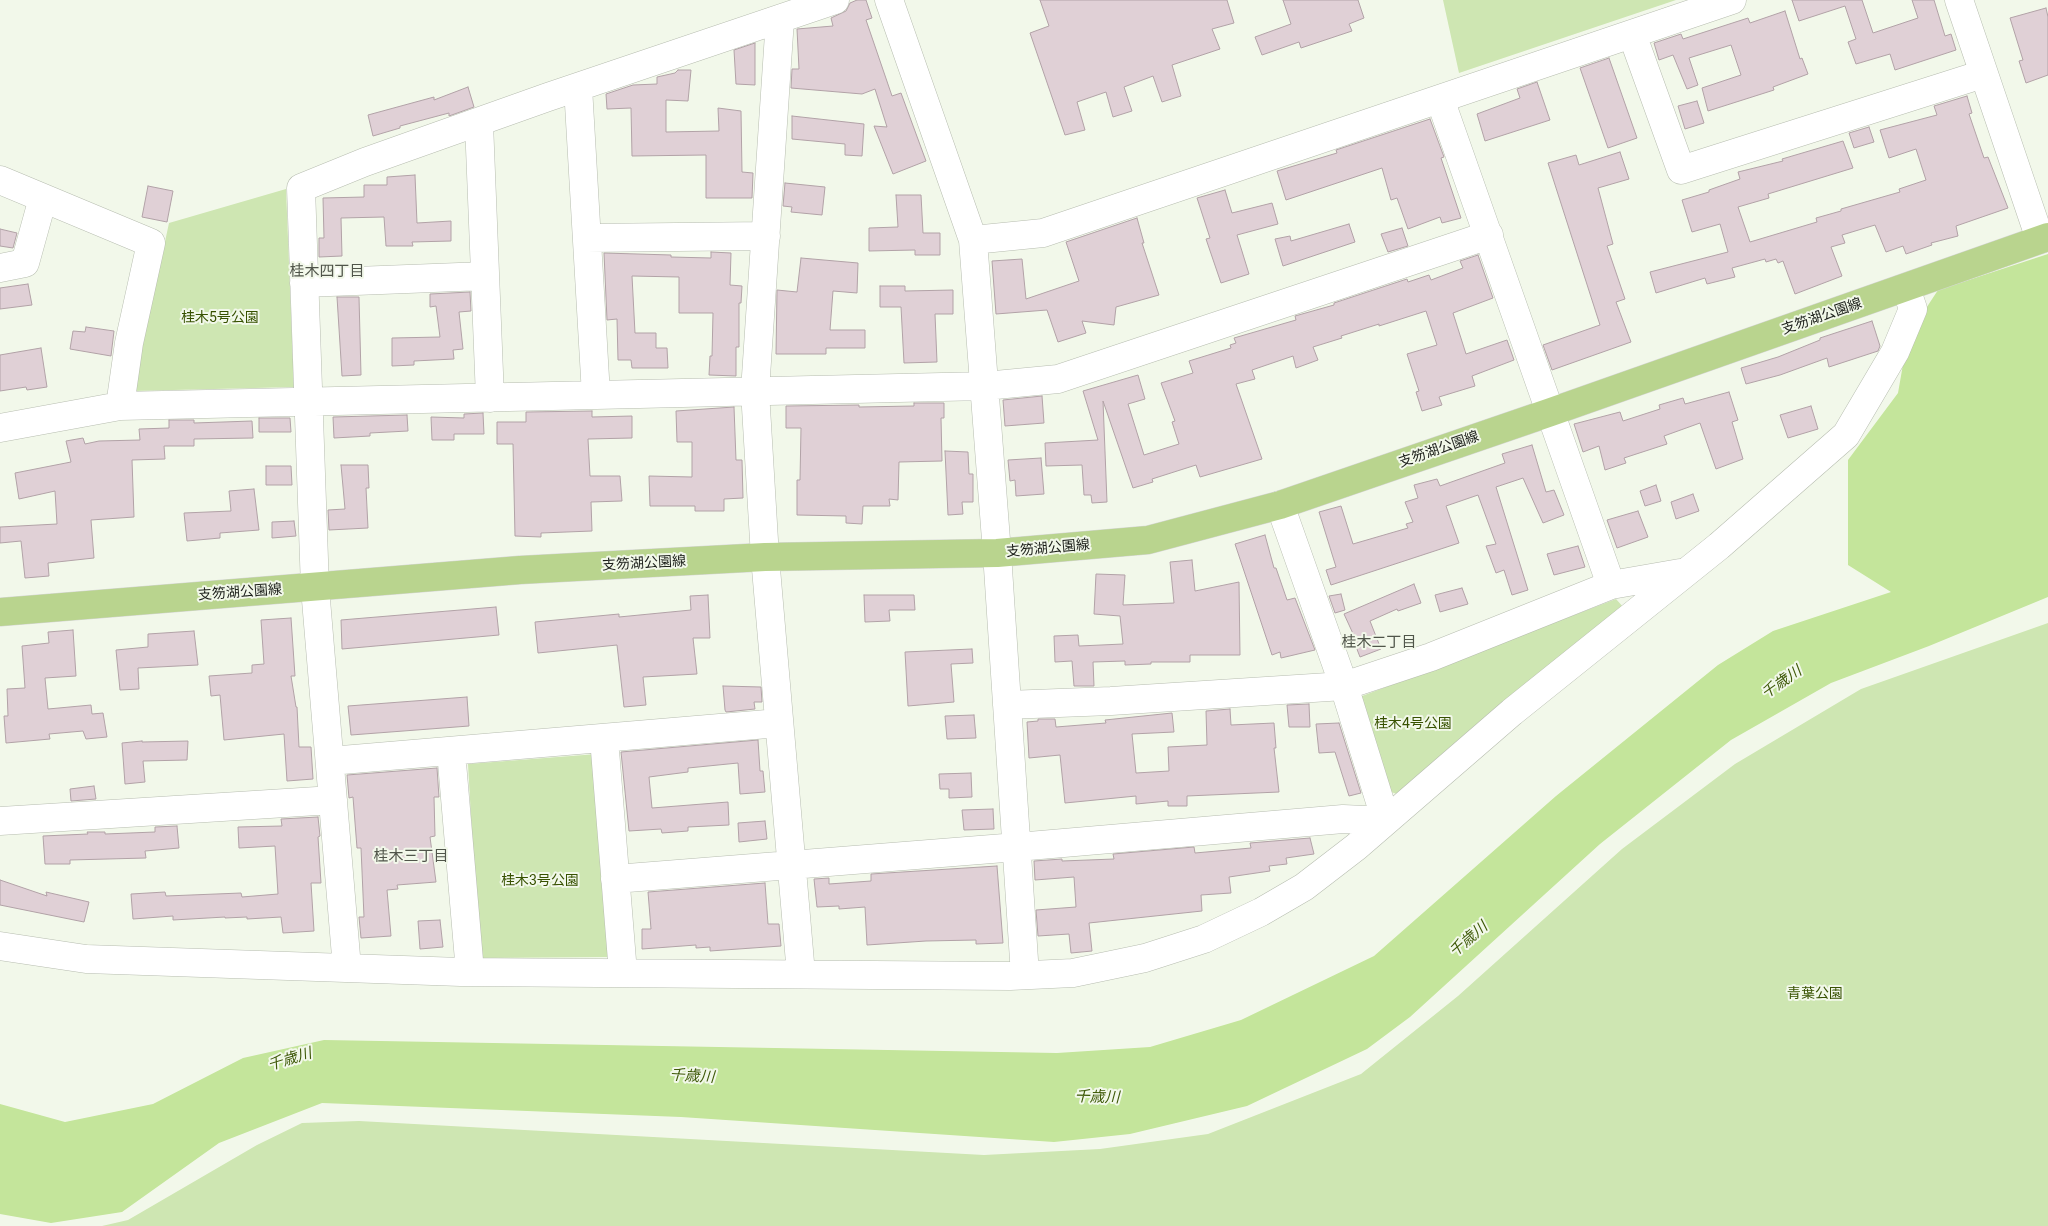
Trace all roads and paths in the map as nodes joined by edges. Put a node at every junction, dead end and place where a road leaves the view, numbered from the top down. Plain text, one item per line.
1 (835, 0) edge
2 (890, 0) edge
3 (1732, 0) edge
4 (1958, 0) edge
5 (780, 18) junction
6 (1632, 34) junction
7 (1983, 74) junction
8 (578, 87) junction
9 (1440, 99) junction
10 (479, 123) junction
11 (0, 180) edge
12 (43, 198) junction
13 (1489, 235) junction
14 (766, 236) junction
15 (587, 238) junction
16 (2044, 238) edge
17 (973, 240) junction
18 (0, 268) edge
19 (485, 276) junction
20 (304, 283) junction
21 (1906, 288) junction
22 (984, 386) junction
23 (755, 391) junction
24 (596, 395) junction
25 (490, 398) junction
26 (308, 402) junction
27 (120, 406) junction
28 (1551, 412) junction
29 (0, 428) edge
30 (1280, 505) junction
31 (997, 553) junction
32 (765, 558) junction
33 (1684, 573) junction
34 (1611, 585) junction
35 (316, 588) junction
36 (0, 612) edge
37 (1344, 686) junction
38 (1007, 705) junction
39 (779, 723) junction
40 (604, 738) junction
41 (451, 751) junction
42 (330, 761) junction
43 (333, 800) junction
44 (0, 821) edge
45 (1386, 821) junction
46 (1017, 847) junction
47 (791, 865) junction
48 (615, 879) junction
49 (0, 946) edge
50 (347, 968) junction
51 (470, 972) junction
52 (622, 973) junction
53 (801, 974) junction
54 (1025, 975) junction

1 - 5 street
2 - 17 street
3 - 6 street
4 - 7 street
5 - 8 street
5 - 14 street
6 - 7 street
6 - 9 street
7 - 16 street
8 - 10 street
8 - 15 street
9 - 13 street
9 - 17 street
10 - 19 street
10 - 20 street
11 - 12 street
12 - 18 street
12 - 27 street
13 - 22 street
13 - 28 street
14 - 15 street
14 - 23 street
15 - 24 street
16 - 21 main road, 支笏湖公園線
17 - 22 street
19 - 20 street
19 - 25 street
20 - 26 street
21 - 28 main road, 支笏湖公園線
21 - 33 street
22 - 23 street
22 - 31 street
23 - 24 street
23 - 32 street
24 - 25 street
25 - 26 street
26 - 27 street
26 - 35 street
27 - 29 street
28 - 30 main road, 支笏湖公園線
28 - 34 street
30 - 31 main road, 支笏湖公園線
30 - 37 street
31 - 32 main road, 支笏湖公園線
31 - 38 street
32 - 35 main road, 支笏湖公園線
32 - 39 street
33 - 34 street
33 - 45 street
34 - 37 street
35 - 36 main road, 支笏湖公園線
35 - 42 street
37 - 38 street
37 - 45 street
38 - 46 street
39 - 40 street
39 - 47 street
40 - 41 street
40 - 48 street
41 - 42 street
41 - 51 street
42 - 43 street
43 - 44 street
43 - 50 street
45 - 46 street
45 - 54 street
46 - 47 street
46 - 54 street
47 - 48 street
47 - 53 street
48 - 52 street
49 - 50 street
50 - 51 street
51 - 52 street
52 - 53 street
53 - 54 street

